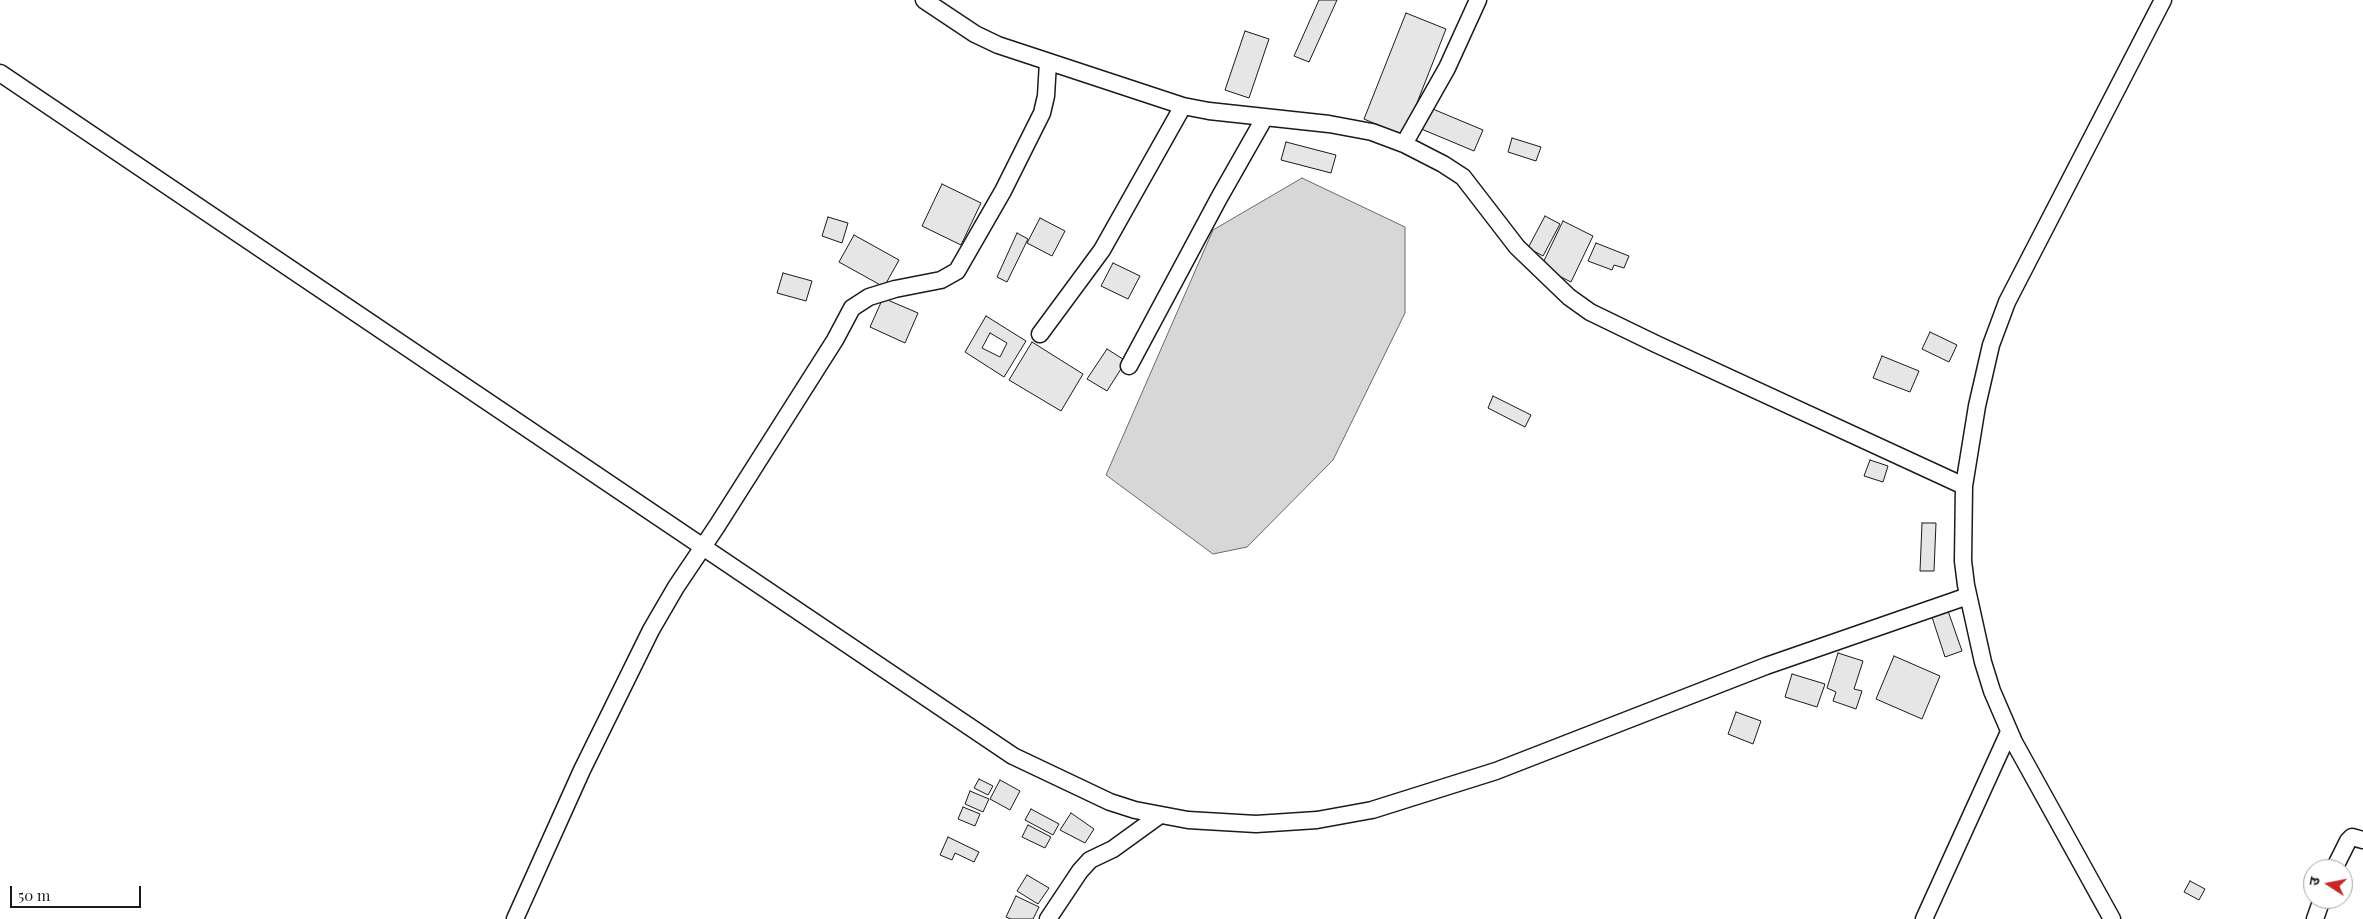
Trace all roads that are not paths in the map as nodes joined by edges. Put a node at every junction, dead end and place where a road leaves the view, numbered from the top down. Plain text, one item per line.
1 (924, 0) edge
2 (1478, 0) edge
3 (2163, 0) edge
4 (1048, 62) junction
5 (0, 73) edge
6 (1183, 106) junction
7 (1265, 117) junction
8 (1404, 144) junction
9 (1040, 334) dead end
10 (1130, 366) dead end
11 (1964, 486) junction
12 (709, 537) junction
13 (1967, 590) junction
14 (2009, 732) junction
15 (1160, 815) junction
16 (2363, 840) edge
17 (2339, 859) edge
18 (515, 919) edge
19 (1048, 919) edge
20 (1924, 919) edge
21 (2112, 919) edge

1 - 4 street
2 - 8 street
3 - 11 street
4 - 6 street
4 - 12 street
5 - 12 street
6 - 7 street
6 - 9 street
7 - 8 street
7 - 10 street
8 - 11 street
11 - 13 street
12 - 15 street
12 - 18 street
13 - 14 street
13 - 15 street
14 - 20 street
14 - 21 street
15 - 19 street
16 - 17 street

